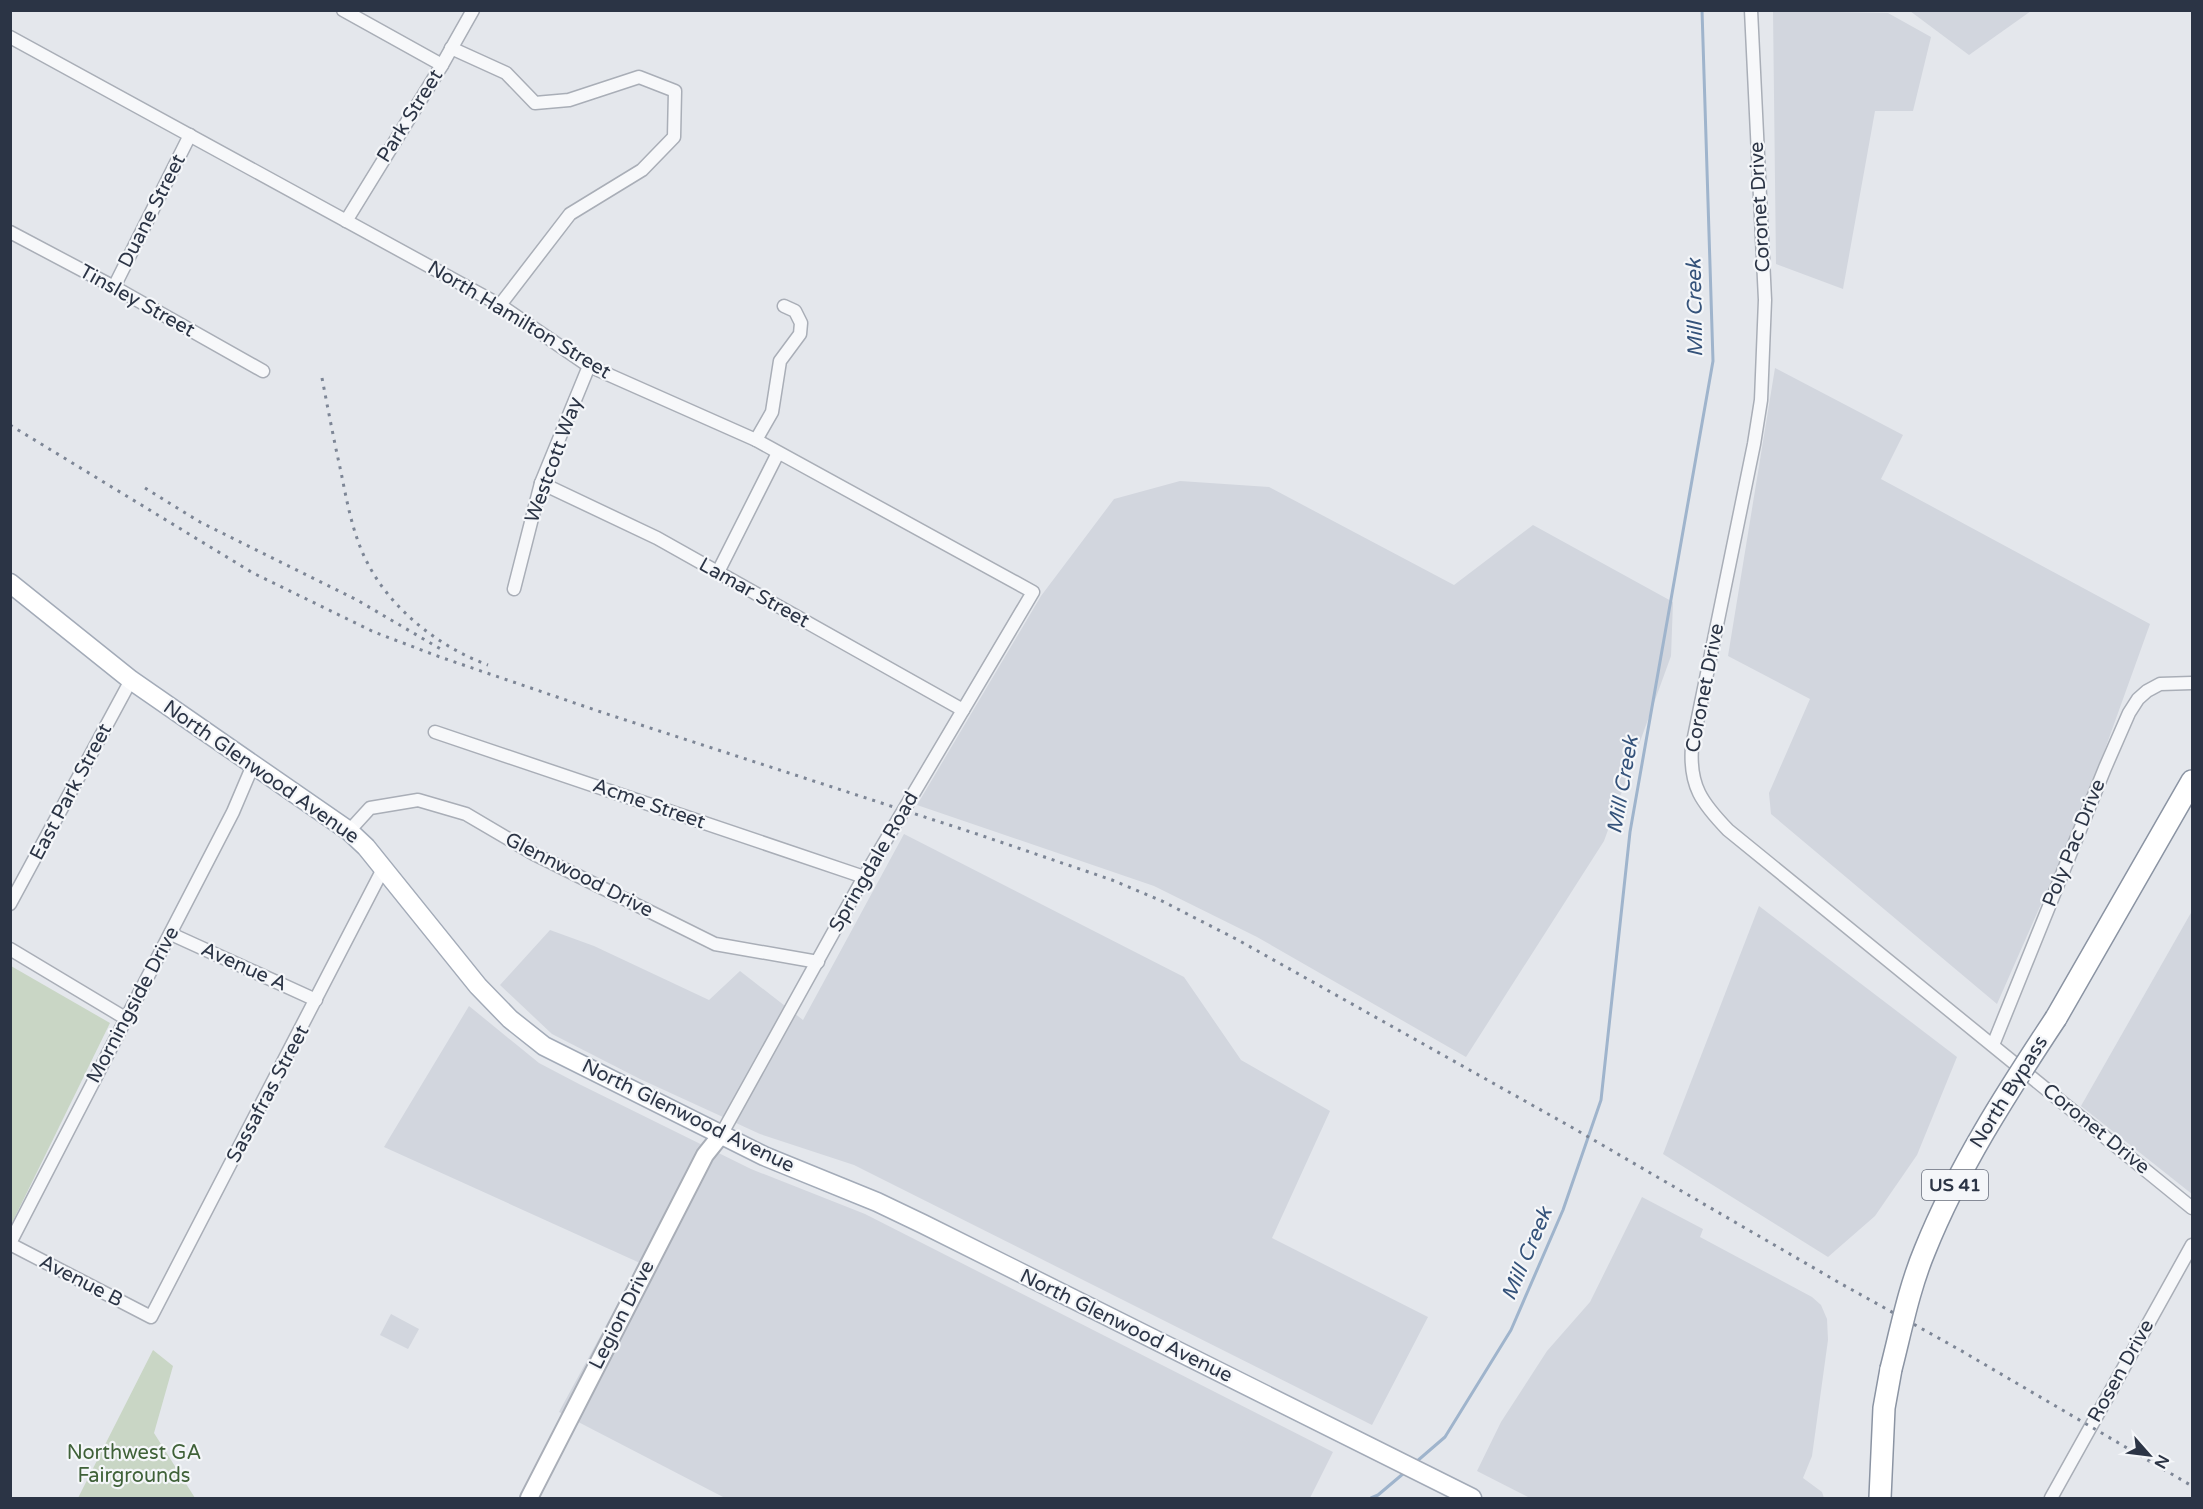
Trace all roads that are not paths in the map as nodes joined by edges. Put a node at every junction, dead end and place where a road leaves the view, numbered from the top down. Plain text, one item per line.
1 (343, 10) edge
2 (472, 10) edge
3 (1751, 10) edge
4 (10, 37) edge
5 (451, 48) junction
6 (442, 64) junction
7 (190, 135) junction
8 (346, 221) junction
9 (10, 232) edge
10 (114, 287) junction
11 (500, 305) junction
12 (784, 306) dead end
13 (589, 366) junction
14 (263, 371) dead end
15 (756, 440) junction
16 (778, 453) junction
17 (541, 483) junction
18 (718, 572) junction
19 (10, 583) edge
20 (514, 589) dead end
21 (1033, 592) joint
22 (131, 680) junction
23 (2193, 683) edge
24 (963, 710) junction
25 (435, 732) dead end
26 (253, 765) junction
27 (2193, 781) edge
28 (349, 831) junction
29 (383, 869) junction
30 (864, 876) junction
31 (10, 904) edge
32 (171, 934) junction
33 (10, 949) edge
34 (818, 962) junction
35 (316, 1000) junction
36 (125, 1018) junction
37 (1993, 1045) junction
38 (721, 1135) junction
39 (2193, 1208) edge
40 (10, 1244) edge
41 (2193, 1245) edge
42 (151, 1317) joint
43 (529, 1498) edge
44 (1471, 1498) edge
45 (1880, 1498) edge
46 (2051, 1498) edge

1 - 6 street
2 - 5 street, Park Street
3 - 37 street, Coronet Drive
4 - 7 street, North Hamilton Street
5 - 6 street, Park Street
5 - 11 street
6 - 8 street, Park Street
7 - 8 street, North Hamilton Street
7 - 10 street, Duane Street
8 - 11 street, North Hamilton Street
9 - 10 street, Tinsley Street
10 - 14 street, Tinsley Street
11 - 13 street, North Hamilton Street
12 - 15 street
13 - 15 street, North Hamilton Street
13 - 17 street, Westcott Way
15 - 16 street, North Hamilton Street
16 - 18 street
16 - 21 street, North Hamilton Street
17 - 18 street, Lamar Street
17 - 20 street, Westcott Way
18 - 24 street, Lamar Street
19 - 22 main road, North Glenwood Avenue
21 - 24 street, Springdale Road
22 - 26 main road, North Glenwood Avenue
22 - 31 street, East Park Street
23 - 37 street, Poly Pac Drive
24 - 30 street, Springdale Road
25 - 30 street, Acme Street
26 - 28 main road, North Glenwood Avenue
26 - 32 street, Morningside Drive
27 - 45 highway, North Bypass / US 41, bridge
28 - 29 main road, North Glenwood Avenue
28 - 34 street, Glennwood Drive
29 - 35 street, Sassafras Street
29 - 38 main road, North Glenwood Avenue
30 - 34 street, Springdale Road
32 - 35 street, Avenue A
32 - 36 street, Morningside Drive
33 - 36 street
34 - 38 street, Springdale Road
35 - 42 street, Sassafras Street
36 - 40 street, Morningside Drive
37 - 39 street, Coronet Drive
38 - 43 street, Legion Drive
38 - 44 main road, North Glenwood Avenue
40 - 42 street, Avenue B
41 - 46 street, Rosen Drive

